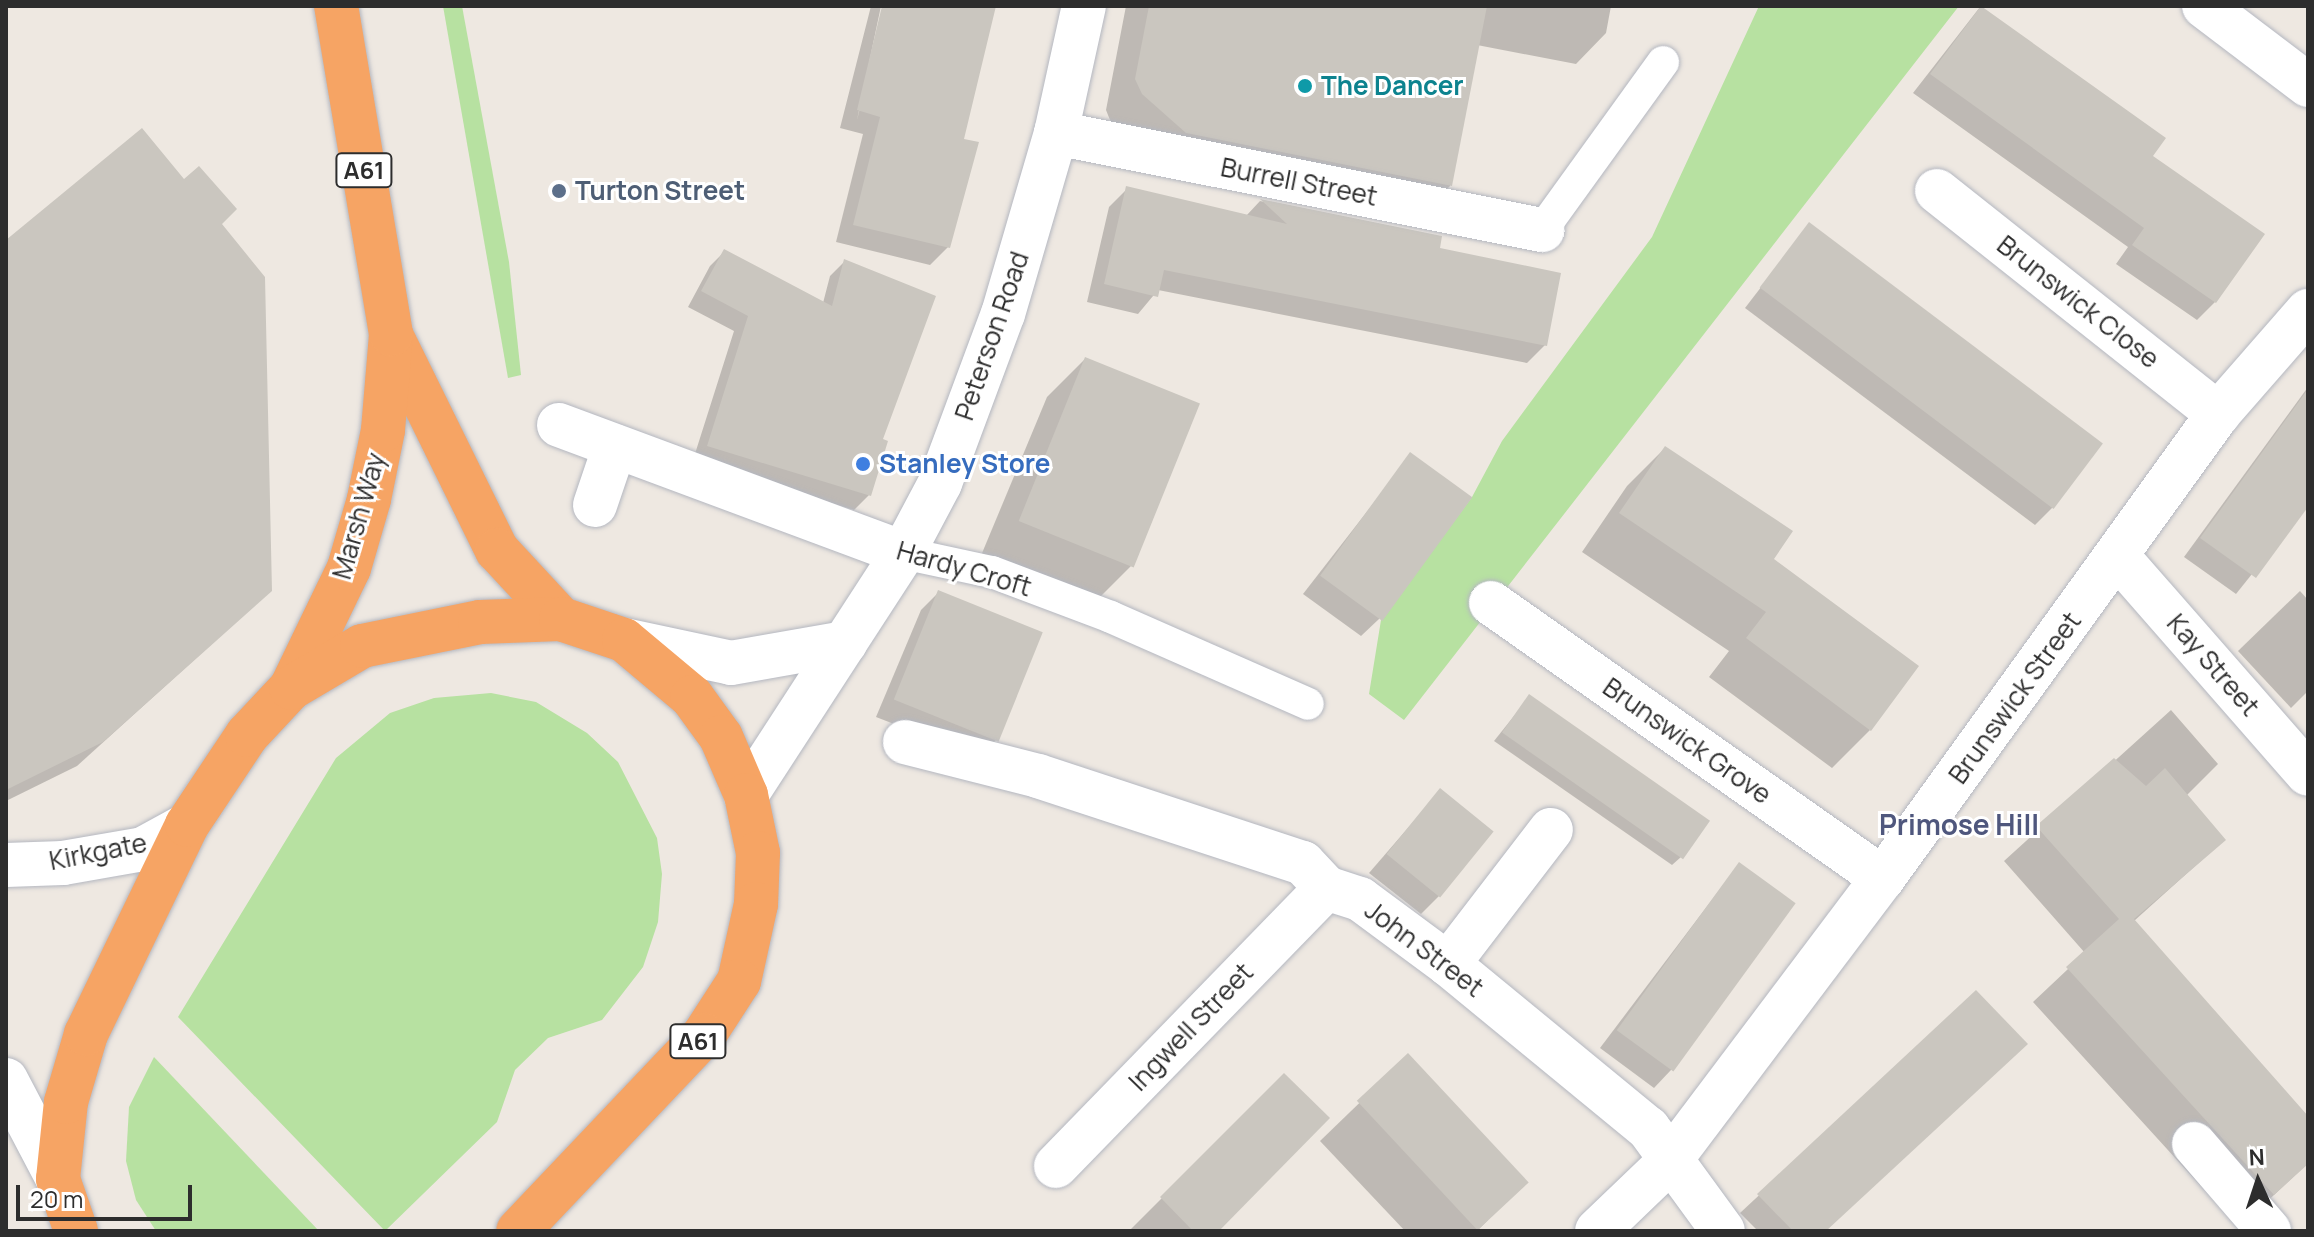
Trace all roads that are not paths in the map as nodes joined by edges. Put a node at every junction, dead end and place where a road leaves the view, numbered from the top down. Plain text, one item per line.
1 (336, 6) edge
2 (1084, 6) edge
3 (2204, 6) edge
4 (1663, 62) dead end
5 (2308, 85) edge
6 (1056, 133) junction
7 (1937, 191) dead end
8 (1542, 230) joint
9 (2308, 311) edge
10 (391, 334) junction
11 (2218, 414) junction
12 (559, 425) dead end
13 (615, 446) junction
14 (595, 505) dead end
15 (903, 553) junction
16 (2118, 557) junction
17 (1491, 603) dead end
18 (561, 619) junction
19 (624, 640) junction
20 (845, 643) junction
21 (291, 688) junction
22 (1308, 704) dead end
23 (905, 742) dead end
24 (2308, 774) edge
25 (746, 795) junction
26 (187, 825) junction
27 (1551, 830) dead end
28 (6, 865) edge
29 (1883, 878) junction
30 (1326, 888) junction
31 (1448, 964) junction
32 (6, 1080) edge
33 (2194, 1144) dead end
34 (1668, 1163) junction
35 (1056, 1166) dead end
36 (58, 1179) junction
37 (74, 1230) edge
38 (518, 1231) edge
39 (1597, 1231) edge
40 (1723, 1231) edge
41 (2269, 1231) edge

1 - 10 highway, Marsh Way / A61
2 - 6 street, Peterson Road
3 - 5 street
4 - 8 lane
6 - 8 street, Burrell Street
6 - 15 street, Peterson Road
7 - 11 street, Brunswick Close
9 - 11 street, Brunswick Street
10 - 18 highway, Marsh Way / A61
10 - 21 highway, Marsh Way / A61
11 - 16 street, Brunswick Street
12 - 13 street, Hardy Croft
13 - 14 street
13 - 15 street, Hardy Croft
15 - 20 street, Peterson Road
15 - 22 lane, Hardy Croft
16 - 24 street, Kay Street
16 - 29 street, Brunswick Street
17 - 29 street, Brunswick Grove
18 - 19 highway, A61
18 - 21 highway, A61
19 - 20 street
19 - 25 highway, A61
20 - 25 street, Peterson Road
21 - 26 highway, A61
23 - 30 street, John Street
25 - 38 highway, A61
26 - 28 street, Kirkgate
26 - 36 highway, A61
27 - 31 street
29 - 34 street, Brunswick Street
30 - 31 street, John Street
30 - 35 street, Ingwell Street
31 - 34 street, John Street
32 - 36 street
33 - 41 street
34 - 39 street, Brunswick Street
34 - 40 street, John Street
36 - 37 highway, A61

